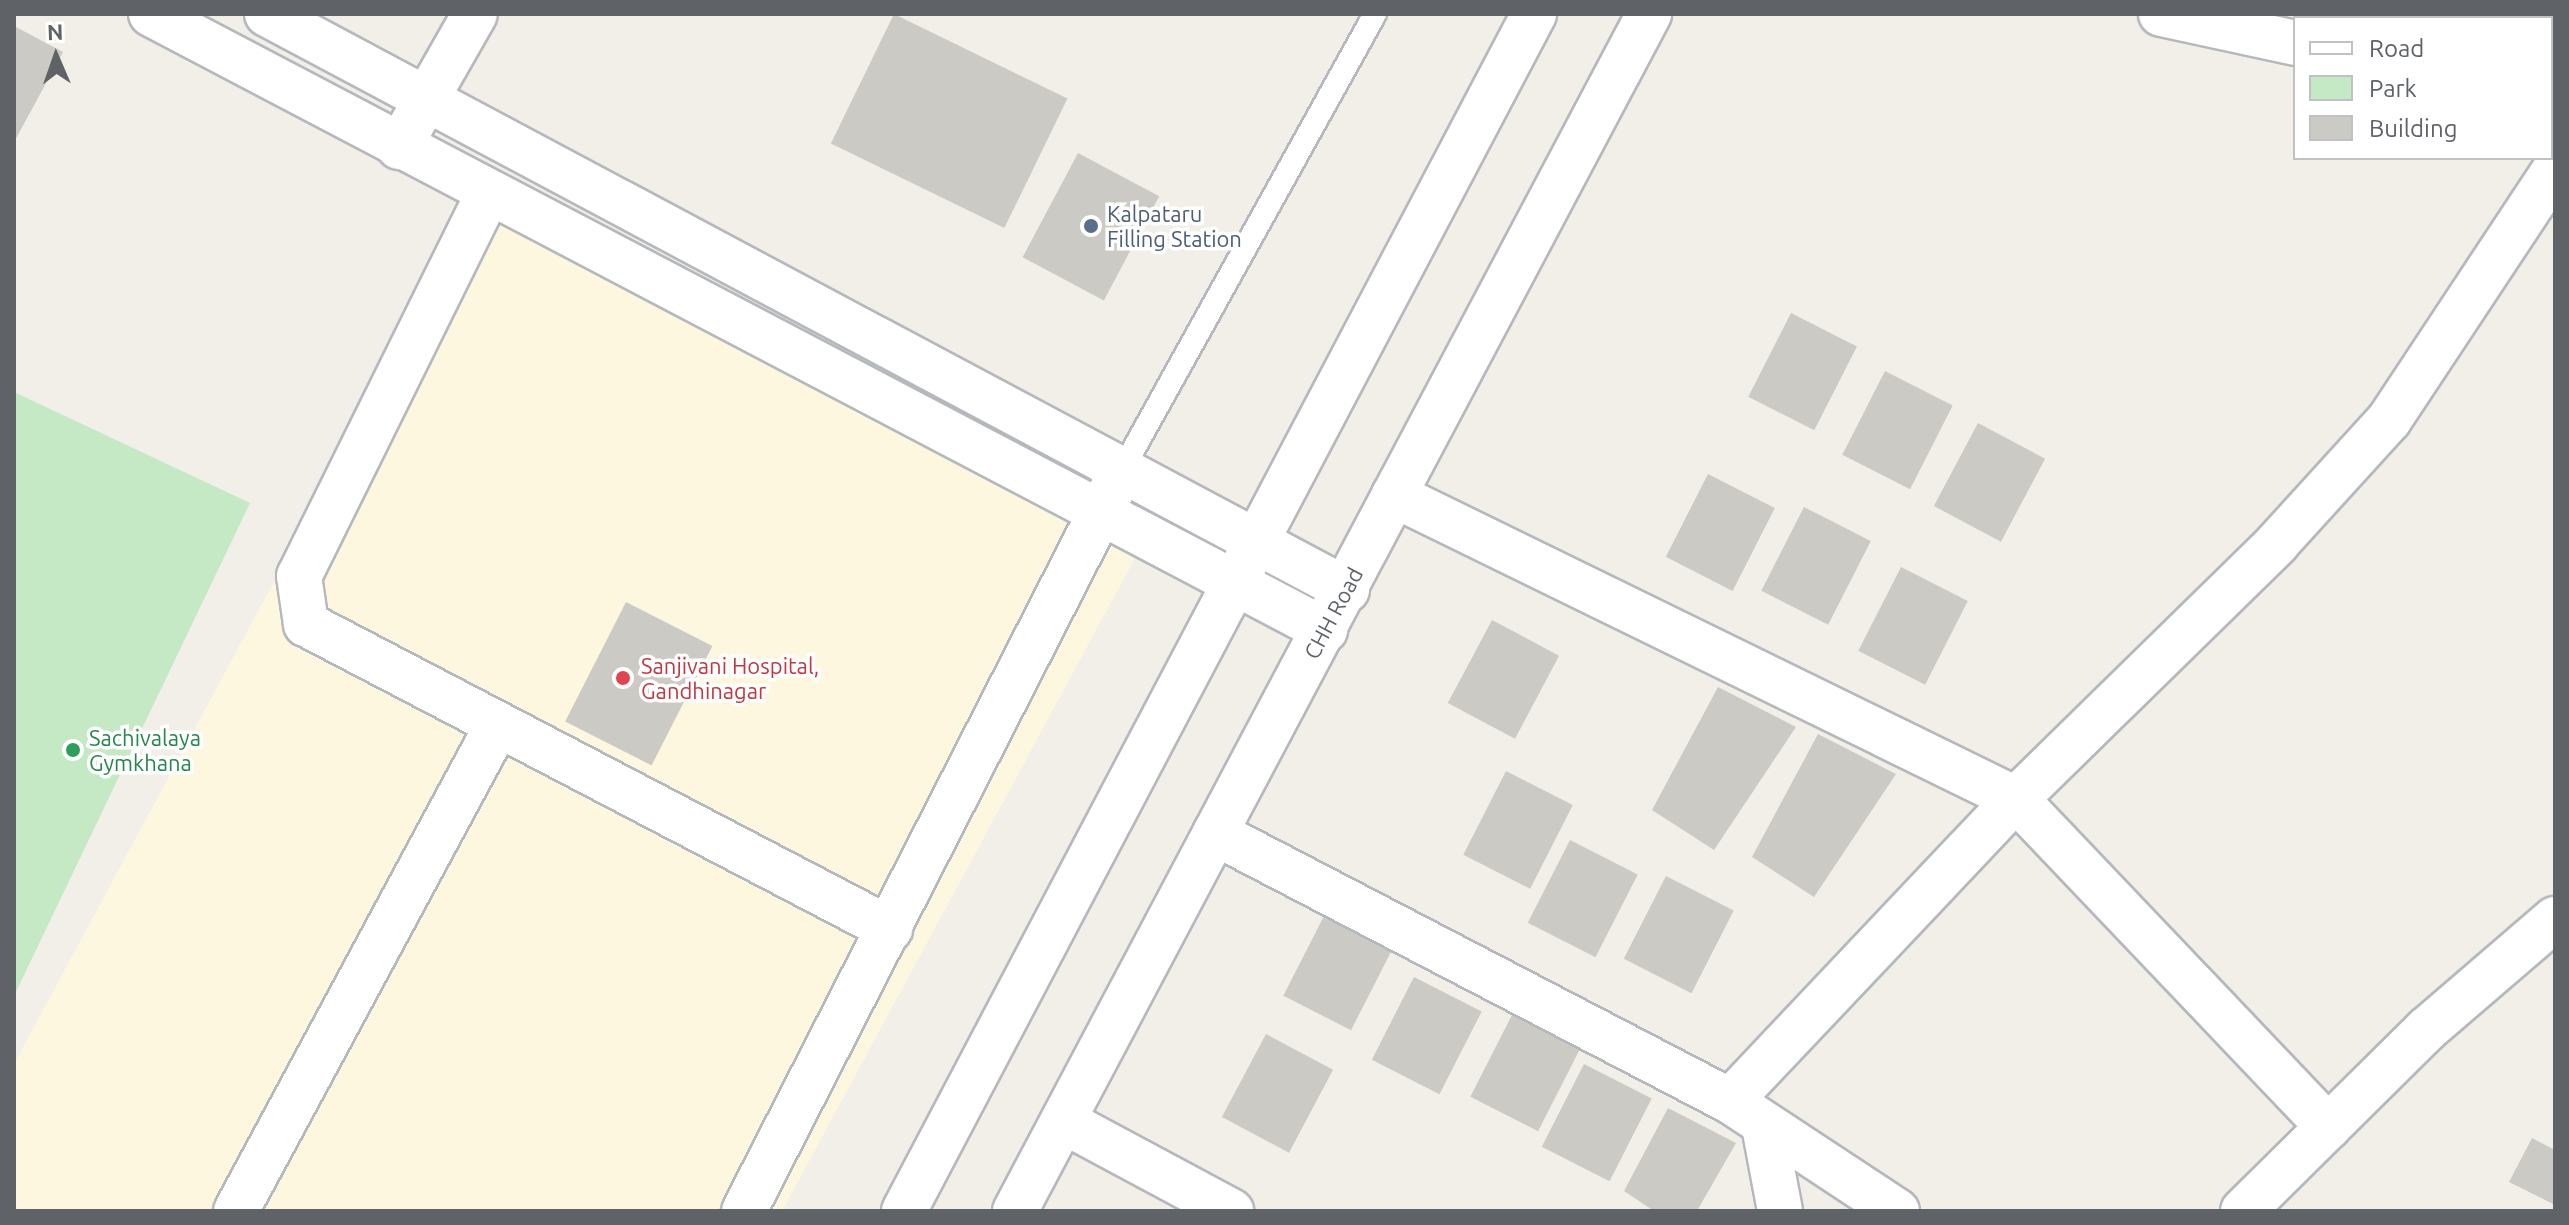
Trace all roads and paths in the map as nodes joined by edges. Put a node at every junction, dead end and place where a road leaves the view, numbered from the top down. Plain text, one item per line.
1 (267, 14) edge
2 (475, 14) edge
3 (1375, 14) edge
4 (1534, 14) edge
5 (1649, 14) edge
6 (2161, 14) edge
7 (176, 20) edge
8 (2293, 43) edge
9 (428, 100) junction
10 (399, 147) junction
11 (2555, 169) edge
12 (488, 194) junction
13 (945, 375) junction
14 (922, 420) junction
15 (1067, 441) junction
16 (1122, 470) junction
17 (1044, 484) junction
18 (1394, 495) junction
19 (1103, 515) junction
20 (1256, 542) junction
21 (1235, 584) junction
22 (1347, 590) junction
23 (1325, 630) junction
24 (496, 728) junction
25 (2016, 799) junction
26 (1215, 833) junction
27 (2555, 919) edge
28 (890, 929) junction
29 (1730, 1101) junction
30 (1063, 1121) junction
31 (1764, 1126) junction
32 (2328, 1127) junction
33 (236, 1211) edge
34 (744, 1211) edge
35 (904, 1211) edge
36 (1015, 1211) edge
37 (1231, 1211) edge
38 (1780, 1211) edge
39 (1897, 1211) edge
40 (2243, 1211) edge

1 - 9 street
2 - 9 street
3 - 16 lane
4 - 20 street
5 - 18 street, CHH Road
6 - 8 street
7 - 10 street
9 - 10 street
9 - 13 street
10 - 12 street
11 - 25 street
12 - 14 street
12 - 24 street
13 - 14 lane
13 - 15 street
14 - 17 street
15 - 16 street
15 - 17 lane
16 - 19 street
16 - 20 street
17 - 19 street
18 - 22 street, CHH Road
18 - 25 street
19 - 21 street
19 - 28 street
20 - 21 street
20 - 22 street
21 - 23 street
21 - 35 street
22 - 23 street, CHH Road
23 - 26 street, CHH Road
24 - 28 street
24 - 33 street
25 - 29 street
25 - 32 street
26 - 29 street
26 - 30 street, CHH Road
27 - 32 street
28 - 34 street
29 - 31 street
30 - 36 street, CHH Road
30 - 37 street
31 - 38 street
31 - 39 street
32 - 40 street

